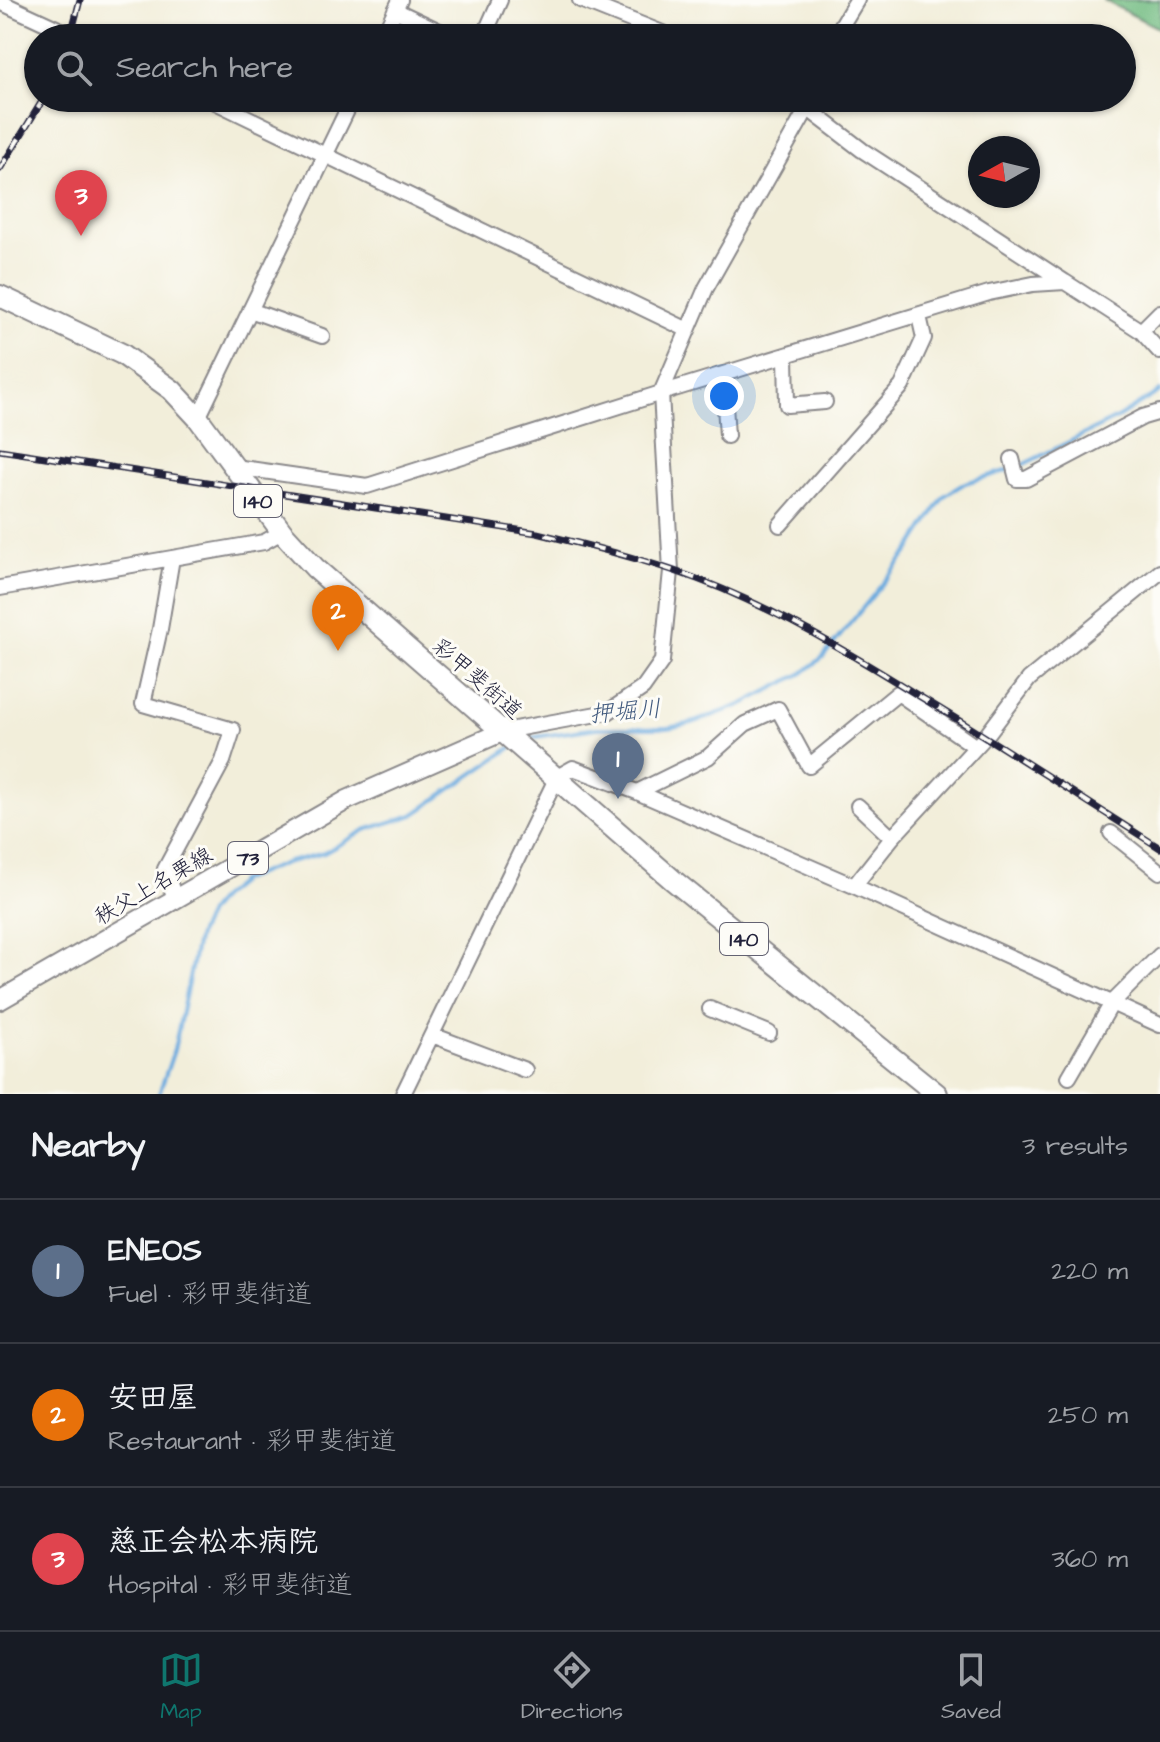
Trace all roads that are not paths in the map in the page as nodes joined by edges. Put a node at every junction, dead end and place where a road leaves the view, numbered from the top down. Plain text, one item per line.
1 (500, 0) edge
2 (580, 0) edge
3 (857, 0) edge
4 (0, 2) edge
5 (398, 5) edge
6 (48, 24) edge
7 (389, 24) edge
8 (430, 24) edge
9 (489, 24) edge
10 (640, 24) edge
11 (842, 24) edge
12 (237, 112) edge
13 (346, 112) edge
14 (793, 112) edge
15 (812, 112) edge
16 (326, 153) junction
17 (1065, 282) junction
18 (0, 296) edge
19 (250, 310) junction
20 (1160, 312) edge
21 (919, 316) junction
22 (688, 330) junction
23 (1141, 331) junction
24 (322, 336) dead end
25 (1160, 352) edge
26 (786, 355) junction
27 (723, 374) junction
28 (661, 393) junction
29 (825, 402) dead end
30 (1160, 412) edge
31 (198, 418) junction
32 (727, 436) dead end
33 (1012, 460) dead end
34 (235, 467) junction
35 (780, 525) dead end
36 (282, 532) junction
37 (172, 558) junction
38 (1160, 572) edge
39 (0, 588) edge
40 (509, 736) junction
41 (976, 747) junction
42 (550, 771) junction
43 (637, 792) junction
44 (858, 806) dead end
45 (1111, 833) dead end
46 (892, 838) junction
47 (1160, 872) edge
48 (854, 886) junction
49 (175, 899) junction
50 (1160, 955) edge
51 (0, 1000) edge
52 (1112, 1003) junction
53 (710, 1009) dead end
54 (1160, 1025) edge
55 (769, 1033) dead end
56 (432, 1035) junction
57 (525, 1070) dead end
58 (1069, 1077) dead end
59 (403, 1094) edge
60 (937, 1094) edge

1 - 9 street
2 - 10 street
3 - 11 street
4 - 6 street
5 - 7 street
5 - 8 street
12 - 16 street
13 - 16 street
14 - 22 street
15 - 17 street
16 - 19 street
16 - 22 street
17 - 21 street
17 - 23 street
18 - 31 highway, 彩甲斐街道 / 140
19 - 24 street
19 - 31 street
20 - 23 street
21 - 26 street
21 - 35 street
22 - 28 street
23 - 25 street
26 - 27 street
26 - 29 street
27 - 28 street
27 - 32 street
28 - 34 street
28 - 40 street
30 - 33 street
31 - 34 highway, 彩甲斐街道 / 140
34 - 36 highway, 彩甲斐街道 / 140
36 - 37 street
36 - 40 highway, 彩甲斐街道 / 140
37 - 39 street
37 - 49 street
38 - 41 street
40 - 42 highway, 彩甲斐街道 / 140
40 - 49 main road, 秩父上名栗線 / 73
41 - 43 street
41 - 46 street
42 - 43 street
42 - 56 street
42 - 60 highway, 彩甲斐街道 / 140
43 - 48 street
44 - 46 street
45 - 47 street
46 - 48 street
48 - 52 street
49 - 51 main road, 秩父上名栗線 / 73
50 - 52 street
52 - 54 street
52 - 58 street
53 - 55 street
56 - 57 street
56 - 59 street

